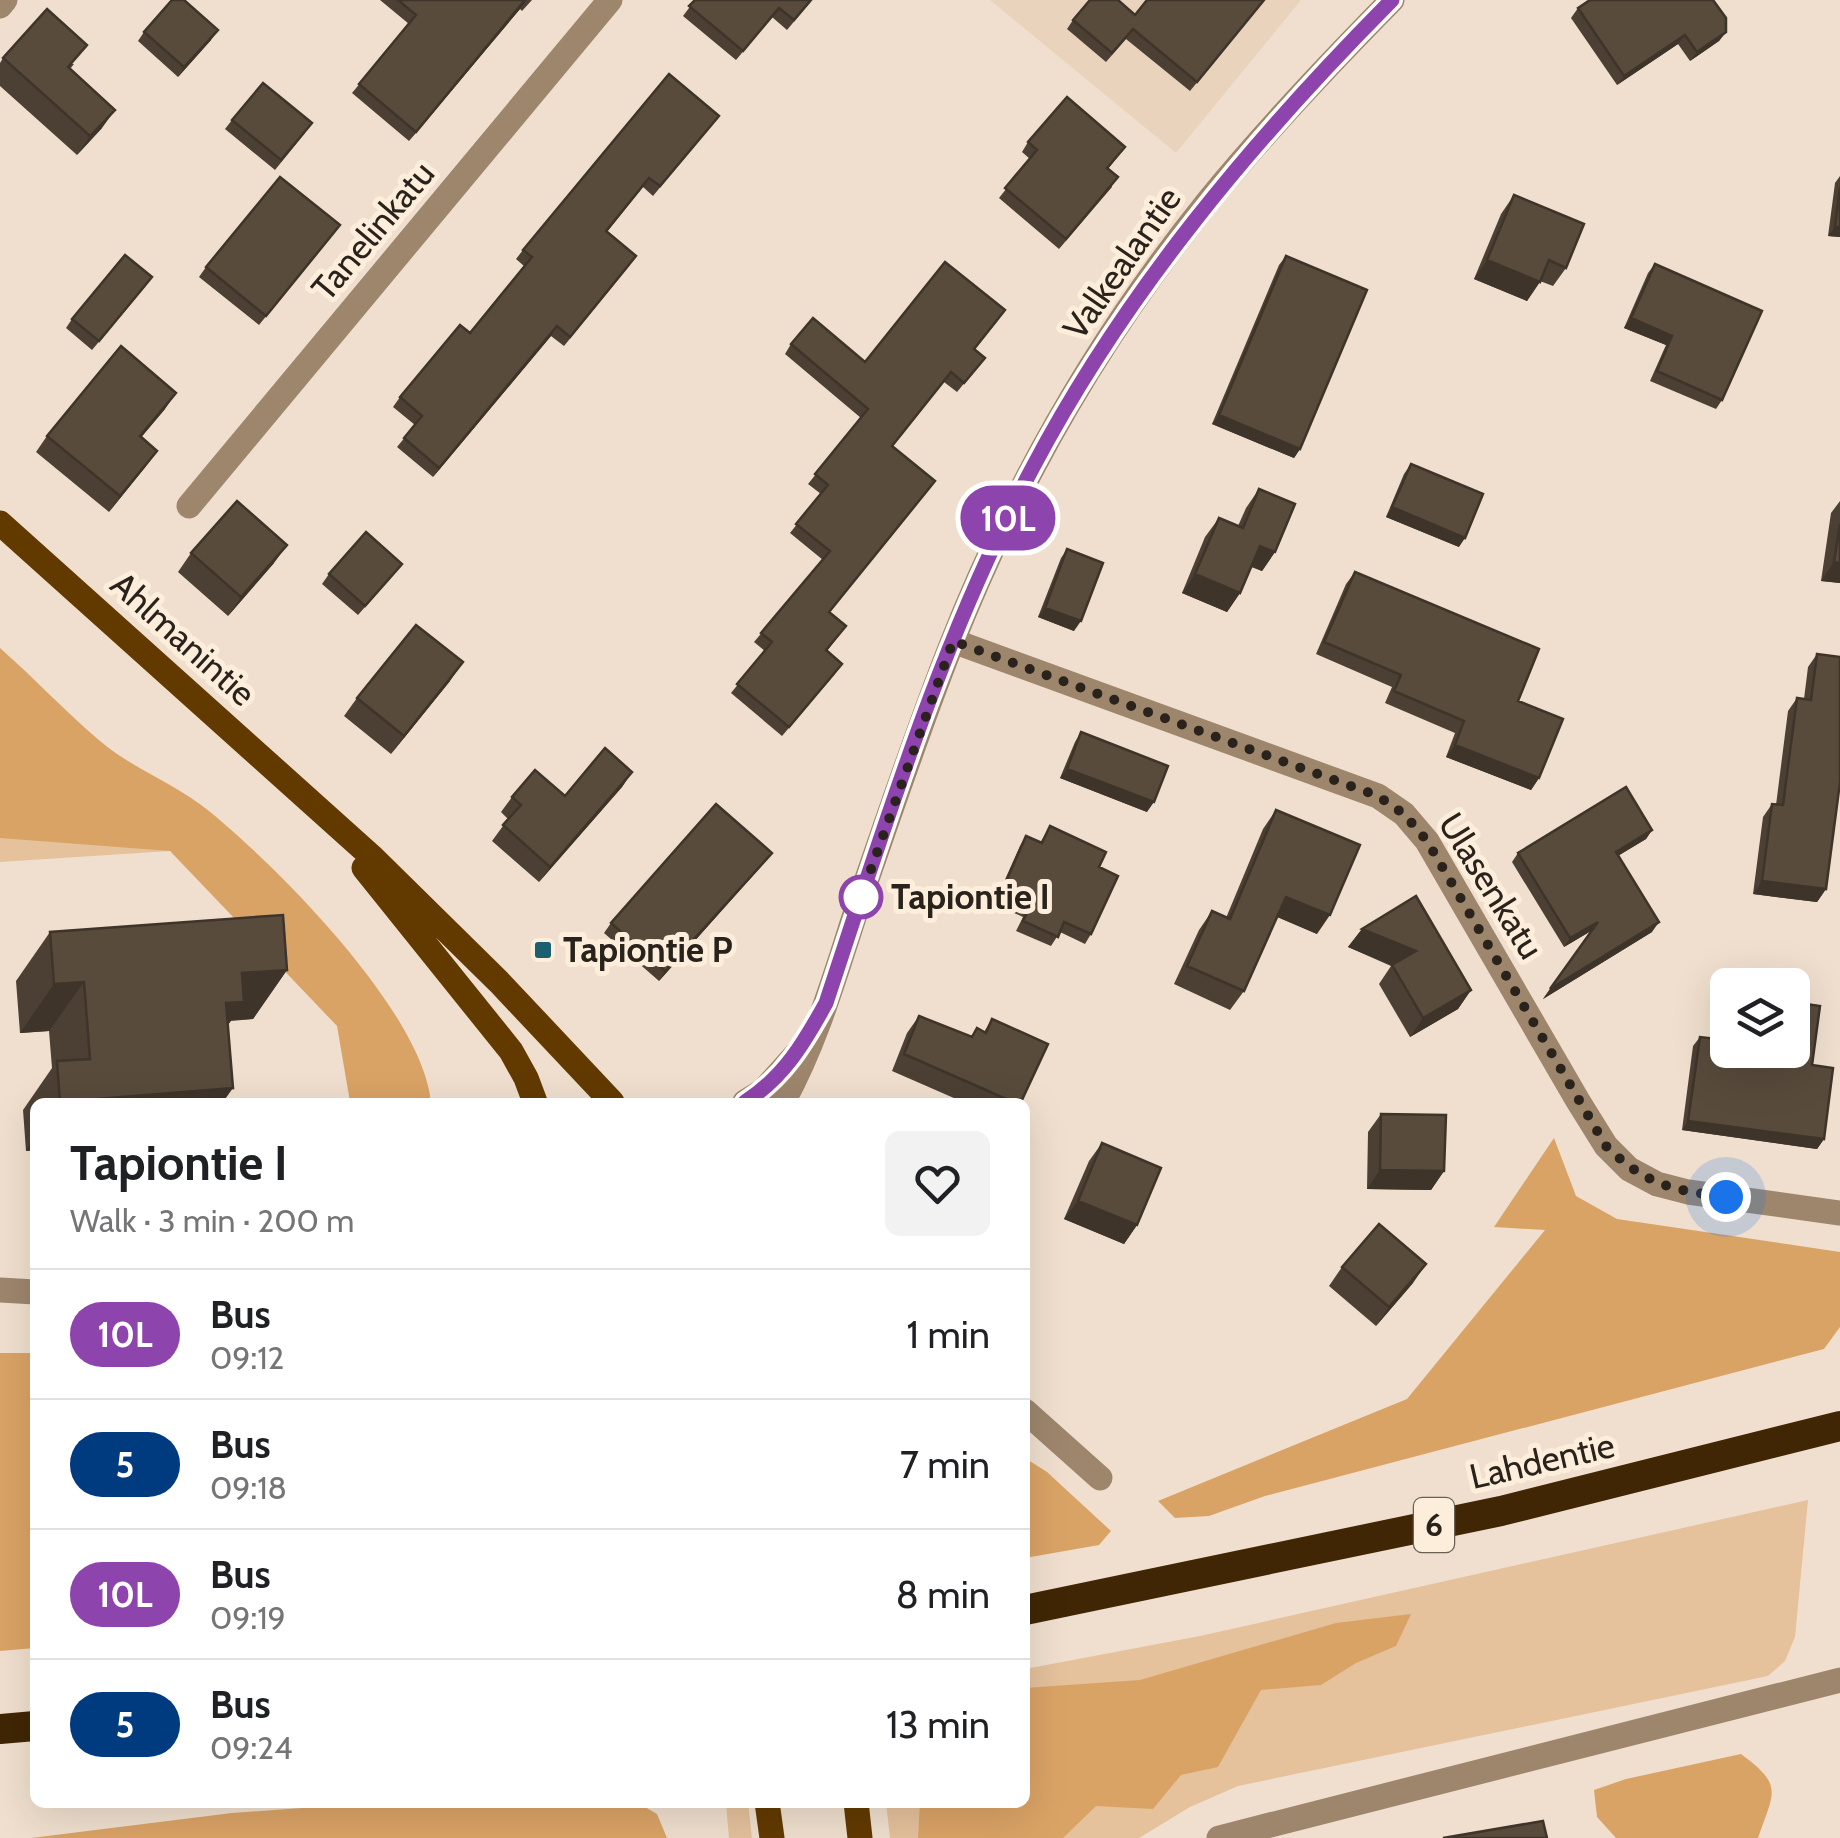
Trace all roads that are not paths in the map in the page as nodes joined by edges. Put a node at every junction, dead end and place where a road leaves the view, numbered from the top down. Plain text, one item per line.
1 (6, 0) edge
2 (610, 0) edge
3 (1392, 0) edge
4 (0, 6) edge
5 (189, 506) dead end
6 (0, 523) edge
7 (953, 641) junction
8 (317, 809) junction
9 (826, 1003) junction
10 (533, 1098) edge
11 (608, 1098) edge
12 (750, 1098) edge
13 (785, 1098) edge
14 (1840, 1213) edge
15 (0, 1290) edge
16 (30, 1292) edge
17 (1030, 1416) edge
18 (1840, 1426) edge
19 (1100, 1478) dead end
20 (1030, 1609) edge
21 (1840, 1680) edge
22 (30, 1726) edge
23 (0, 1729) edge
24 (769, 1808) edge
25 (857, 1808) edge
26 (772, 1838) edge
27 (860, 1838) edge
28 (1220, 1838) edge

1 - 4 street
2 - 5 street, Tanelinkatu
3 - 7 street, Valkealantie
6 - 8 main road, Ahlmanintie
7 - 9 street, Valkealantie
7 - 14 street, Ulasenkatu
8 - 10 main road, Ahlmanintie
8 - 11 main road, Ahlmanintie
9 - 12 street, Valkealantie
9 - 13 street, Valkealantie
15 - 16 street
17 - 19 street
18 - 20 highway, Lahdentie / 6
21 - 28 street
22 - 23 highway
24 - 26 main road
25 - 27 main road

